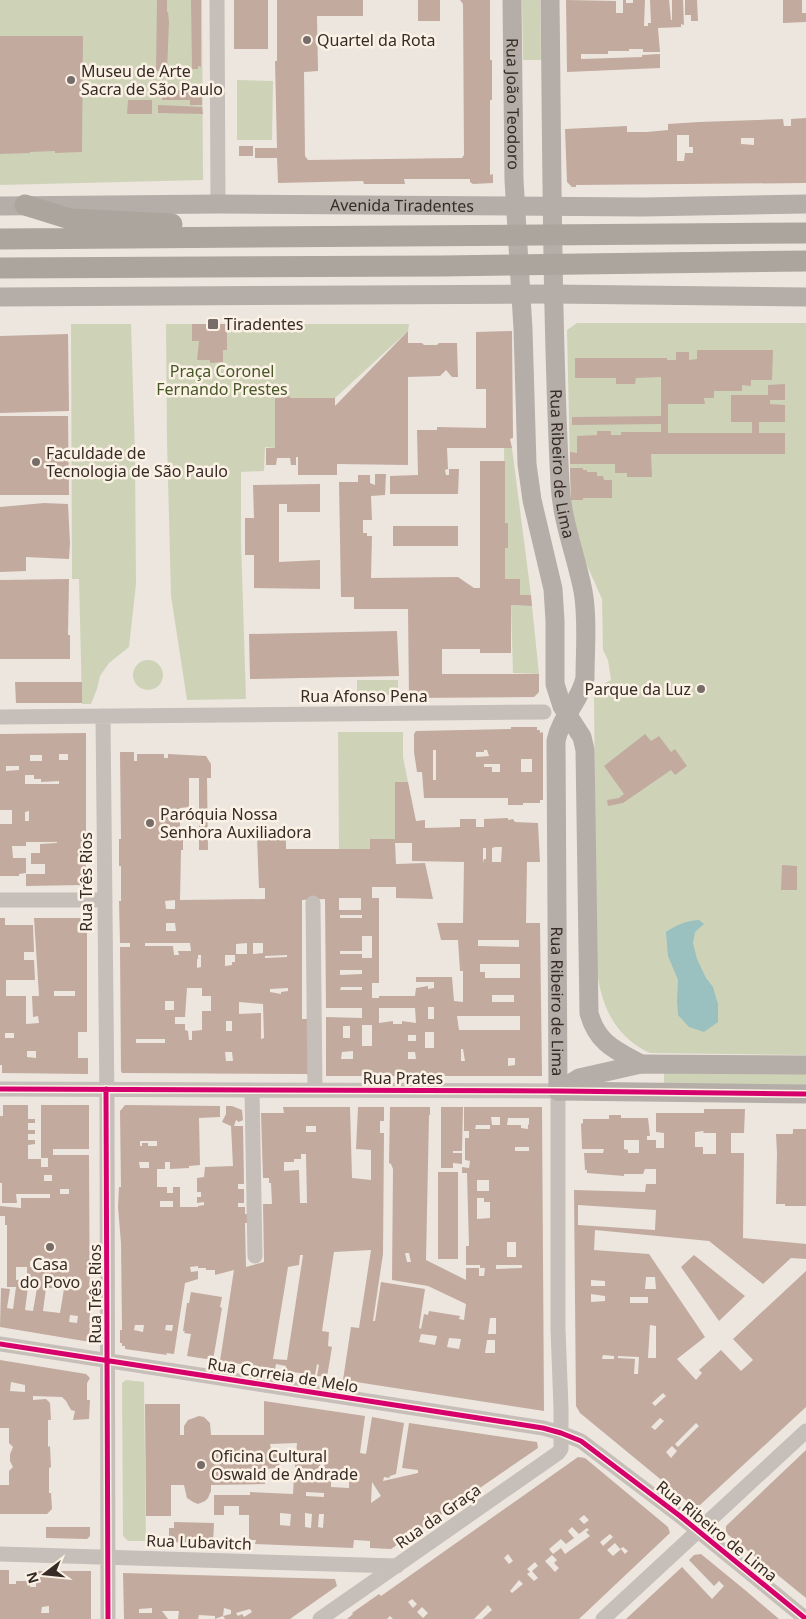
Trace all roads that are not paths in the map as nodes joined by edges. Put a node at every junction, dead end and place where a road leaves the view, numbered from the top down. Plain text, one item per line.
1 (217, 0) edge
2 (512, 0) edge
3 (550, 0) edge
4 (218, 204) junction
5 (806, 204) edge
6 (0, 206) edge
7 (25, 206) junction
8 (553, 206) junction
9 (516, 207) junction
10 (806, 233) edge
11 (554, 235) junction
12 (517, 236) junction
13 (227, 237) junction
14 (0, 239) edge
15 (806, 261) edge
16 (520, 265) junction
17 (554, 265) junction
18 (0, 268) edge
19 (522, 294) junction
20 (554, 294) junction
21 (806, 296) edge
22 (0, 297) edge
23 (555, 684) junction
24 (544, 712) junction
25 (568, 715) junction
26 (102, 716) junction
27 (0, 717) edge
28 (557, 734) junction
29 (0, 900) edge
30 (105, 900) junction
31 (313, 903) dead end
32 (640, 1064) junction
33 (806, 1066) edge
34 (0, 1089) edge
35 (106, 1090) junction
36 (252, 1090) junction
37 (315, 1090) junction
38 (558, 1091) junction
39 (806, 1094) edge
40 (255, 1256) dead end
41 (0, 1344) edge
42 (108, 1360) junction
43 (806, 1431) edge
44 (561, 1432) junction
45 (697, 1531) junction
46 (0, 1554) edge
47 (108, 1557) junction
48 (397, 1566) junction
49 (806, 1618) edge
50 (108, 1619) edge
51 (320, 1619) edge
52 (603, 1619) edge

1 - 4 street
2 - 9 main road, Rua João Teodoro
3 - 8 main road
4 - 7 main road, Avenida Tiradentes
4 - 9 main road, Avenida Tiradentes
5 - 8 main road, Avenida Tiradentes
6 - 7 main road, Avenida Tiradentes
7 - 13 highway
8 - 9 main road, Avenida Tiradentes
8 - 11 main road, Rua Ribeiro de Lima
9 - 12 main road, Rua Ribeiro de Lima
10 - 11 highway, Avenida Tiradentes
11 - 12 highway, Avenida Tiradentes
11 - 17 main road, Rua Ribeiro de Lima
12 - 13 highway, Avenida Tiradentes
12 - 16 main road, Rua Ribeiro de Lima
13 - 14 highway, Avenida Tiradentes
15 - 17 highway
16 - 17 highway
16 - 18 highway
16 - 19 main road, Rua Ribeiro de Lima
17 - 20 main road, Rua Ribeiro de Lima
19 - 20 main road
19 - 22 main road
19 - 23 main road, Rua Ribeiro de Lima
20 - 21 main road
20 - 25 main road, Rua Ribeiro de Lima
23 - 24 street
23 - 25 main road, Rua Ribeiro de Lima
24 - 26 street, Rua Afonso Pena
24 - 28 street
25 - 28 main road, Rua Ribeiro de Lima
25 - 32 main road, Rua Ribeiro de Lima
26 - 27 street
26 - 30 street, Rua Três Rios
28 - 38 main road, Rua Ribeiro de Lima
29 - 30 street
30 - 35 street, Rua Três Rios
31 - 37 street
32 - 33 main road
32 - 38 main road
34 - 35 street, Rua Prates
35 - 36 street, Rua Prates
35 - 42 street, Rua Três Rios
36 - 37 street, Rua Prates
36 - 40 street
37 - 38 street, Rua Prates
38 - 39 main road, Rua Prates
38 - 44 street, Rua Ribeiro de Lima
41 - 42 street, Rua Correia de Melo
42 - 44 street, Rua Correia de Melo
42 - 47 street, Rua Três Rios
43 - 45 street
44 - 45 street, Rua Ribeiro de Lima
44 - 48 street, Rua da Graça
45 - 49 street, Rua Ribeiro de Lima
45 - 52 street
46 - 47 street, Rua Lubavitch
47 - 48 street, Rua Lubavitch
47 - 50 street, Rua Três Rios
48 - 51 street, Rua da Graça

